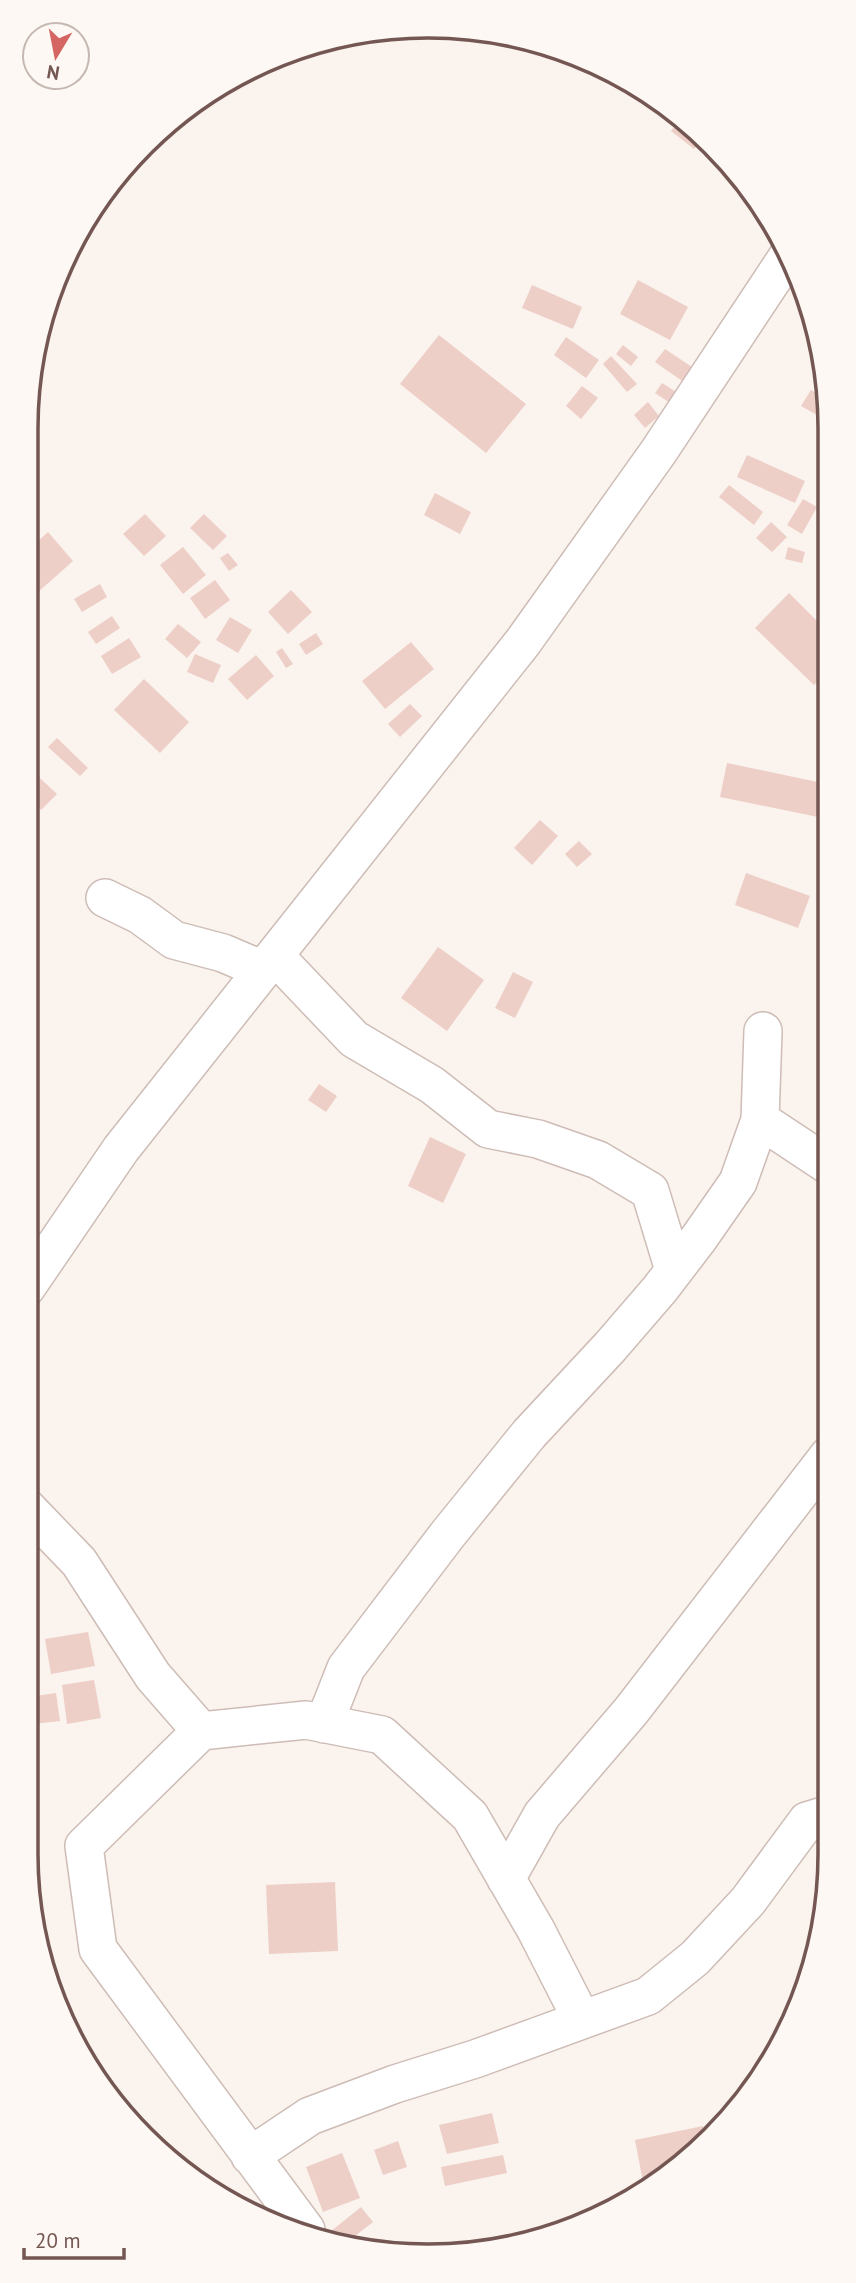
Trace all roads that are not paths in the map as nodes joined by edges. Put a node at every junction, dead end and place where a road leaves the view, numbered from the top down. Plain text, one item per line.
1 (782, 266) edge
2 (105, 898) dead end
3 (269, 963) junction
4 (763, 1031) dead end
5 (760, 1120) junction
6 (818, 1158) edge
7 (38, 1262) edge
8 (674, 1270) junction
9 (818, 1469) edge
10 (38, 1519) edge
11 (324, 1724) junction
12 (201, 1731) junction
13 (818, 1818) edge
14 (506, 1879) junction
15 (582, 2020) junction
16 (250, 2156) junction
17 (291, 2220) edge

1 - 3 street
2 - 3 street
3 - 7 street
3 - 8 street
4 - 5 street
5 - 6 street
5 - 8 street
8 - 11 street
9 - 14 street
10 - 12 street
11 - 12 street
11 - 14 street
12 - 16 street
13 - 15 street
14 - 15 street
15 - 16 street
16 - 17 street

